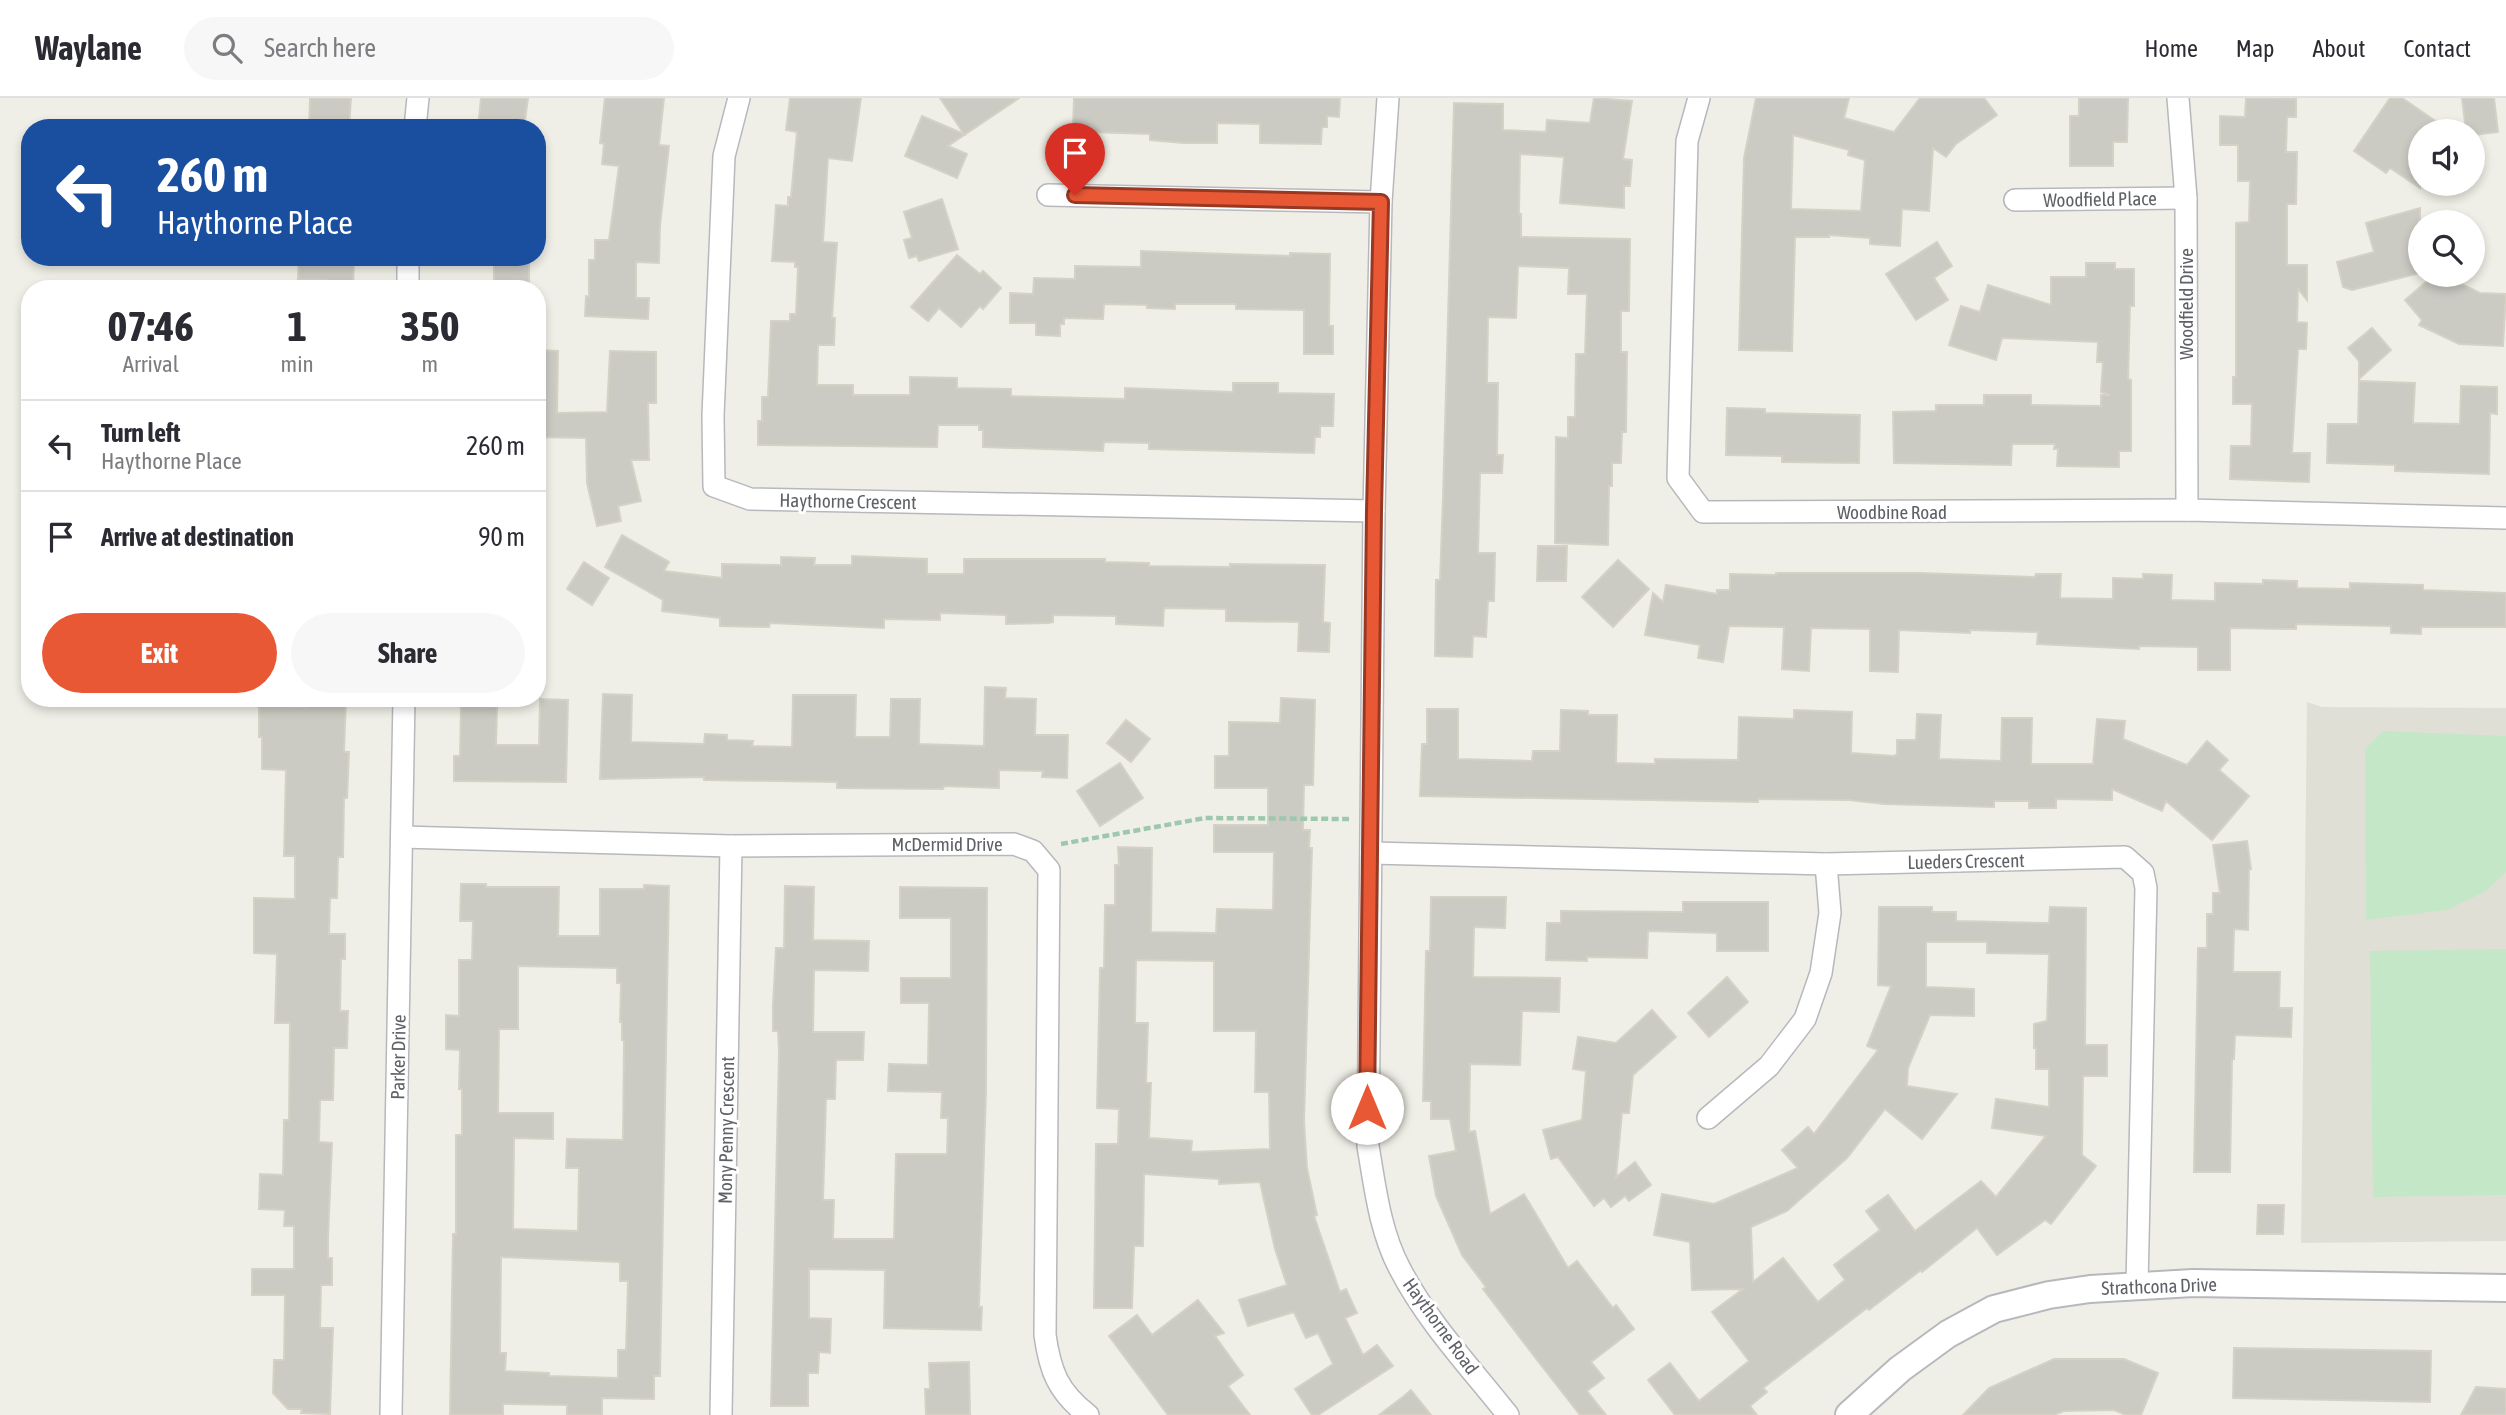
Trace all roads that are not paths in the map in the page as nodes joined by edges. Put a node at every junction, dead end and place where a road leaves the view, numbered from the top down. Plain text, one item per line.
1 (418, 98) edge
2 (739, 98) edge
3 (1388, 98) edge
4 (1699, 98) edge
5 (2178, 98) edge
6 (416, 119) edge
7 (1048, 194) dead end
8 (2186, 198) junction
9 (2015, 200) dead end
10 (1381, 202) junction
11 (2187, 510) junction
12 (1374, 511) junction
13 (2506, 518) edge
14 (404, 707) edge
15 (402, 837) junction
16 (731, 846) junction
17 (1371, 853) junction
18 (1826, 864) junction
19 (1708, 1118) dead end
20 (2137, 1285) junction
21 (2506, 1288) edge
22 (391, 1415) edge
23 (722, 1415) edge
24 (1088, 1415) edge
25 (1508, 1415) edge
26 (1849, 1415) edge

1 - 6 street
2 - 12 street, Haythorne Crescent
3 - 10 street, Haythorne Road
4 - 11 street, Woodbine Road
5 - 8 street, Woodfield Drive
7 - 10 street
8 - 9 street, Woodfield Place
8 - 11 street, Woodfield Drive
10 - 12 street, Haythorne Road
11 - 13 street, Woodbine Road
12 - 17 street, Haythorne Road
14 - 15 street, Parker Drive
15 - 16 street, McDermid Drive
15 - 22 street, Parker Drive
16 - 23 street, Mony Penny Crescent
16 - 24 street, McDermid Drive
17 - 18 street, Lueders Crescent
17 - 25 street, Haythorne Road
18 - 19 street
18 - 20 street, Lueders Crescent
20 - 21 street, Strathcona Drive
20 - 26 street, Strathcona Drive

